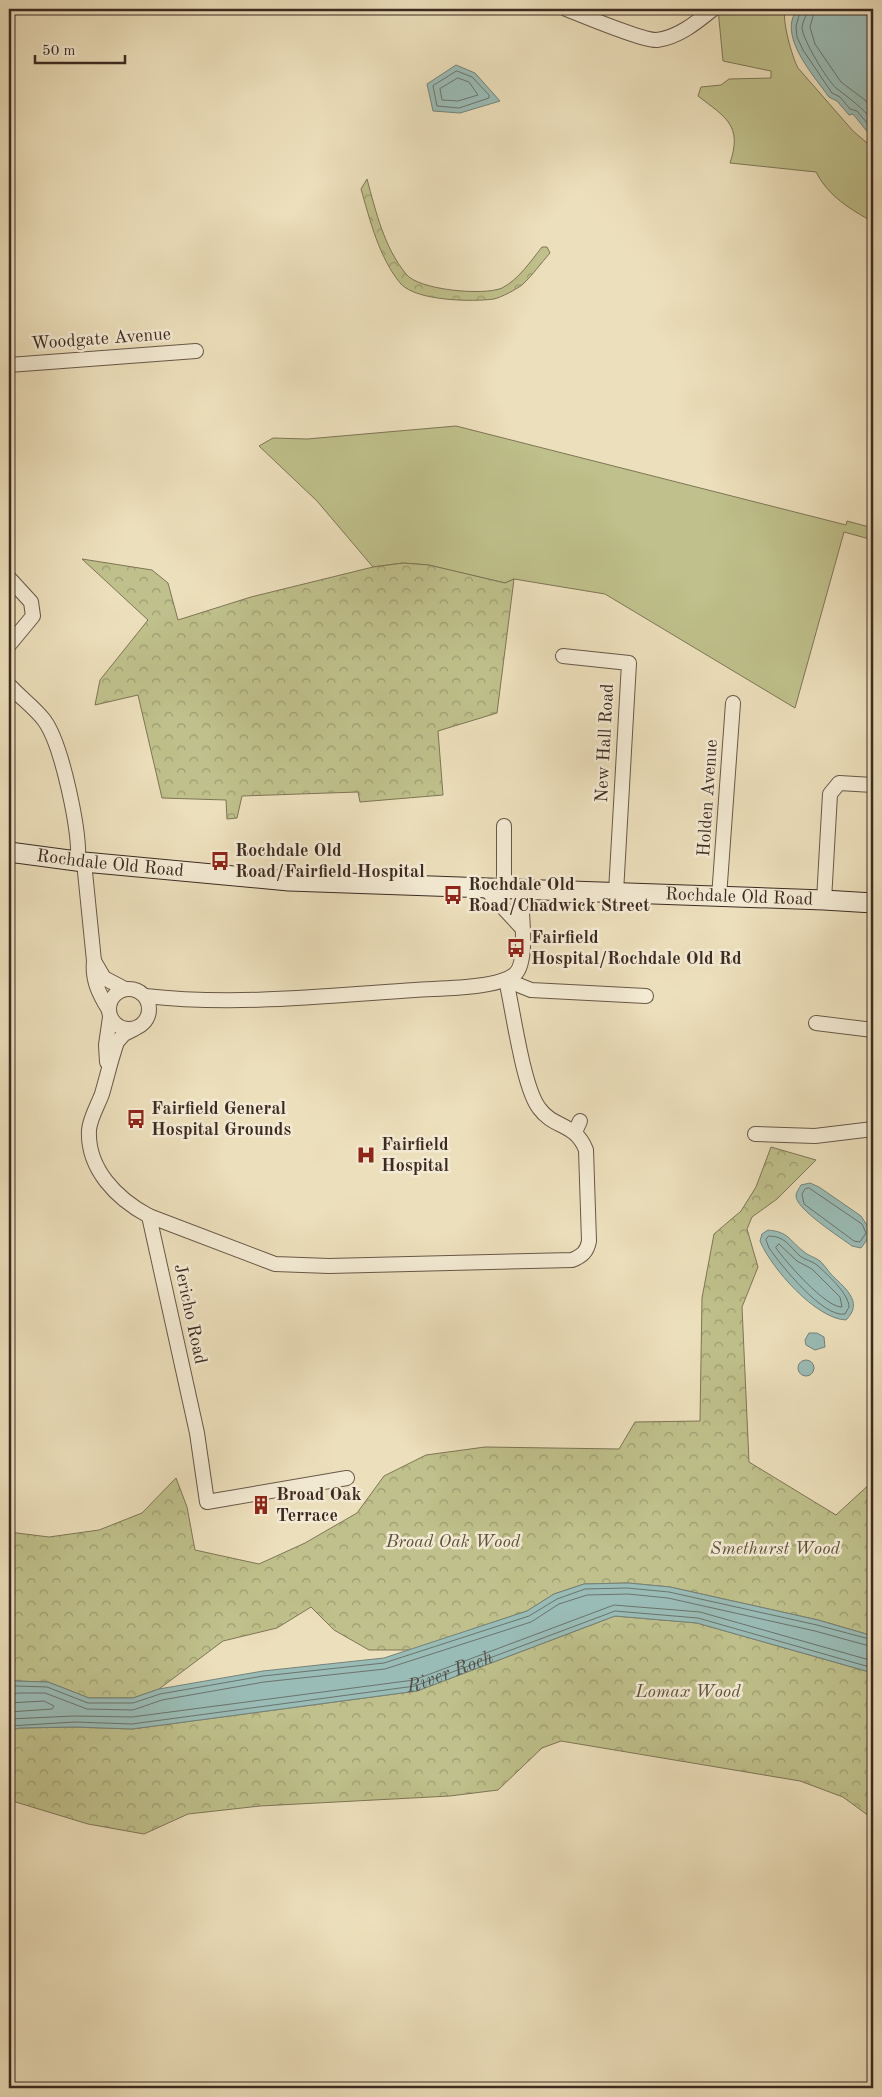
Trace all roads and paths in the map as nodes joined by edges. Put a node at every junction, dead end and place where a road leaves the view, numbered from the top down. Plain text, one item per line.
1 (566, 9) edge
2 (713, 9) edge
3 (196, 351) dead end
4 (9, 365) edge
5 (9, 578) edge
6 (9, 644) edge
7 (563, 656) dead end
8 (10, 687) dead end
9 (733, 703) dead end
10 (873, 785) edge
11 (504, 826) dead end
12 (9, 852) edge
13 (81, 862) junction
14 (484, 888) junction
15 (512, 888) junction
16 (616, 892) junction
17 (720, 897) junction
18 (824, 900) junction
19 (873, 903) edge
20 (522, 928) junction
21 (94, 961) junction
22 (506, 980) junction
23 (125, 989) junction
24 (145, 996) junction
25 (646, 996) dead end
26 (110, 1013) junction
27 (816, 1023) dead end
28 (134, 1029) junction
29 (873, 1030) edge
30 (106, 1075) junction
31 (873, 1129) edge
32 (755, 1134) dead end
33 (149, 1216) junction
34 (347, 1478) dead end

1 - 2 street
3 - 4 street, Woodgate Avenue
5 - 6 street
7 - 16 street, New Hall Road
8 - 13 street
9 - 17 street, Holden Avenue
10 - 18 street
11 - 15 street
12 - 13 main road, Rochdale Old Road
13 - 14 main road, Rochdale Old Road
13 - 21 street
14 - 15 main road, Rochdale Old Road
14 - 20 street
15 - 16 main road, Rochdale Old Road
15 - 20 street
16 - 17 main road, Rochdale Old Road
17 - 18 main road, Rochdale Old Road
18 - 19 main road, Rochdale Old Road
20 - 22 street
21 - 23 street
21 - 26 street
22 - 24 street
22 - 25 street
22 - 33 street
23 - 24 street
23 - 26 street
24 - 28 street
26 - 28 street
26 - 30 street
27 - 29 street
28 - 30 street
30 - 33 street
31 - 32 street
33 - 34 street, Jericho Road

